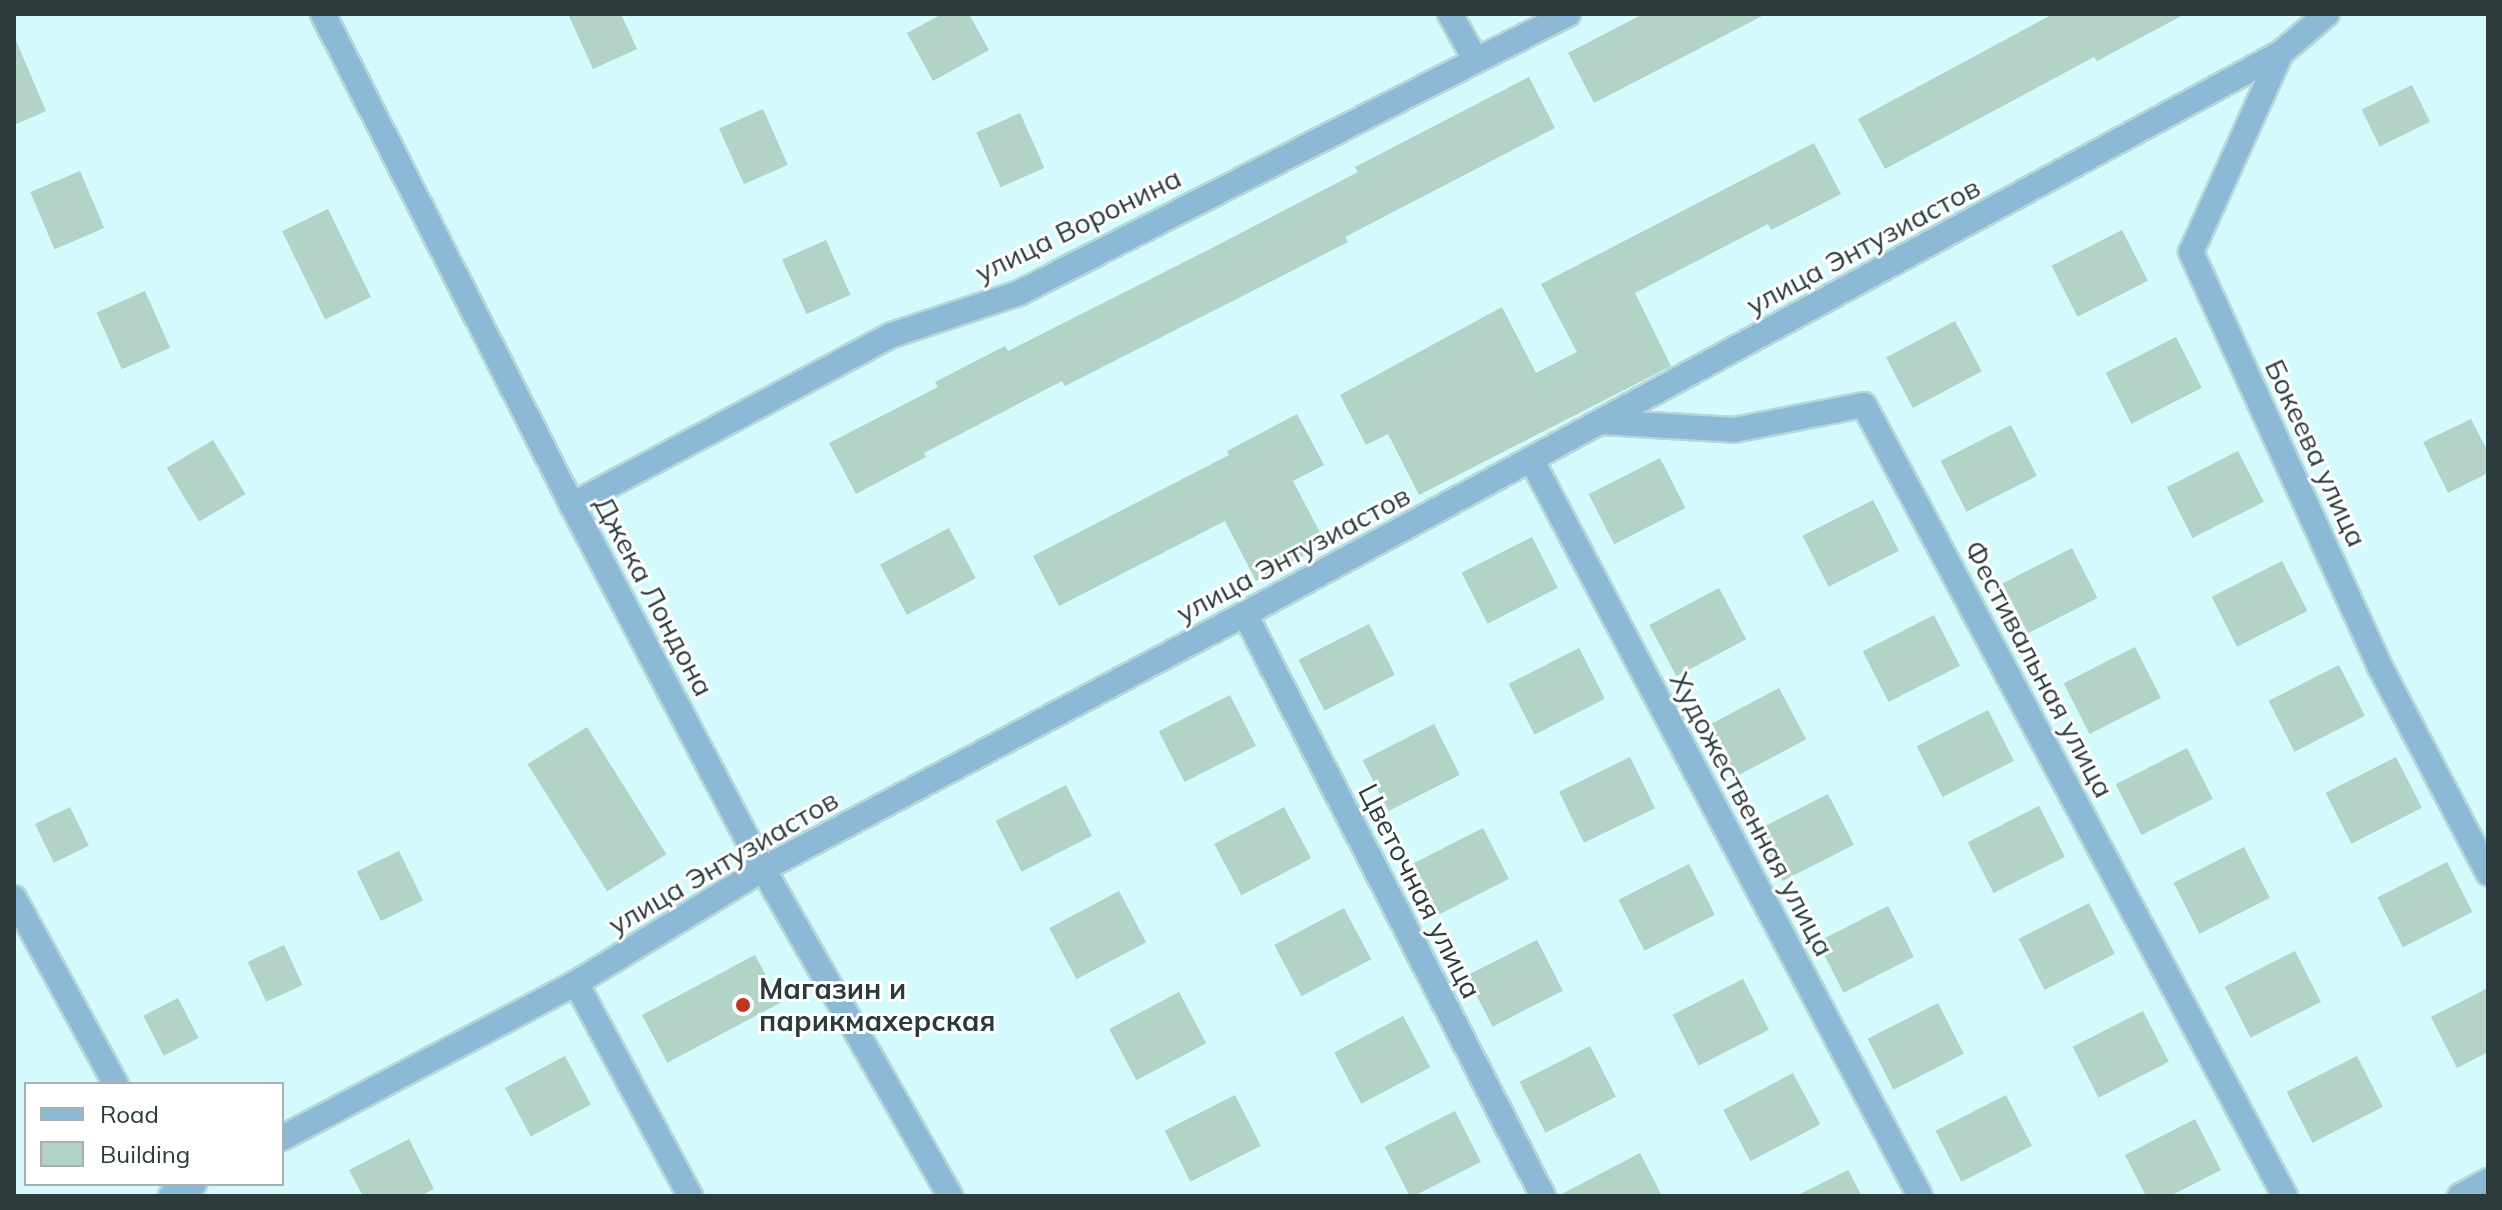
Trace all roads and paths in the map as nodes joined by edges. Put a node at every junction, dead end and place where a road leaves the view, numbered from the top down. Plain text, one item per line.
1 (323, 14) edge
2 (1450, 14) edge
3 (1568, 14) edge
4 (2327, 14) edge
5 (2281, 53) junction
6 (1475, 59) junction
7 (1601, 422) junction
8 (1531, 459) junction
9 (572, 505) junction
10 (1245, 614) junction
11 (763, 869) junction
12 (2488, 873) edge
13 (14, 898) edge
14 (576, 983) junction
15 (115, 1082) edge
16 (284, 1137) edge
17 (2488, 1181) edge
18 (190, 1186) edge
19 (172, 1196) edge
20 (690, 1196) edge
21 (950, 1196) edge
22 (1543, 1196) edge
23 (1920, 1196) edge
24 (2285, 1196) edge
25 (2460, 1196) edge

1 - 9 street, Джека Лондона
2 - 6 street
3 - 6 street, улица Воронина
4 - 5 street, улица Энтузиастов
5 - 7 street, улица Энтузиастов
5 - 12 street, Бокеева улица
6 - 9 street, улица Воронина
7 - 8 street, улица Энтузиастов
7 - 24 street, Фестивальная улица
8 - 10 street, улица Энтузиастов
8 - 23 street, Художественная улица
9 - 11 street, Джека Лондона
10 - 11 street, улица Энтузиастов
10 - 22 street, Цветочная улица
11 - 14 street, улица Энтузиастов
11 - 21 street, Джека Лондона
13 - 15 street
14 - 16 street, улица Энтузиастов
14 - 20 street
17 - 25 street
18 - 19 street

